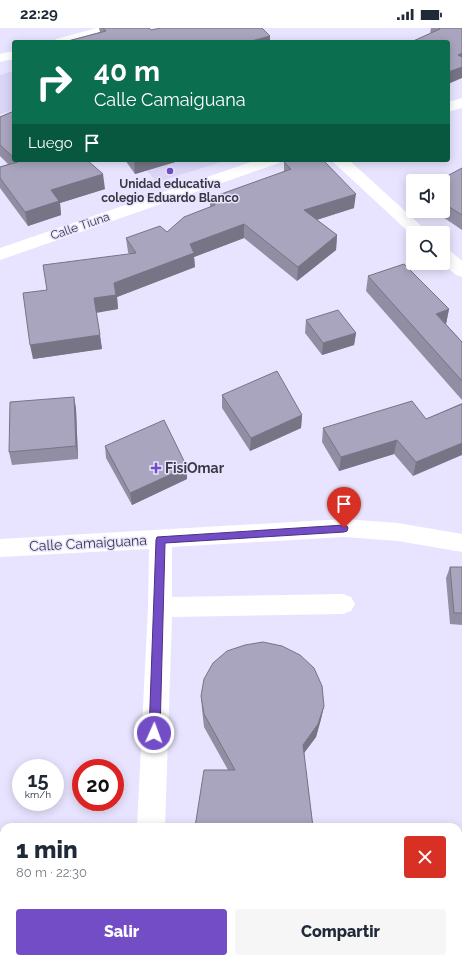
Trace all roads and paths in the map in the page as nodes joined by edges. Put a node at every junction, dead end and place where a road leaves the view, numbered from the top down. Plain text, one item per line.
1 (113, 28) edge
2 (68, 40) edge
3 (12, 55) edge
4 (0, 58) edge
5 (462, 103) edge
6 (450, 106) edge
7 (267, 162) edge
8 (341, 162) edge
9 (412, 226) edge
10 (0, 254) edge
11 (450, 261) edge
12 (462, 272) edge
13 (161, 540) junction
14 (462, 543) edge
15 (0, 548) edge
16 (344, 604) dead end
17 (160, 607) junction
18 (151, 823) edge

1 - 2 street
3 - 4 street
5 - 6 street
7 - 10 street, Calle Tiuna
8 - 9 street
11 - 12 street
13 - 14 street, Calle Camaiguana
13 - 15 street, Calle Camaiguana
13 - 17 street
16 - 17 street
17 - 18 street

